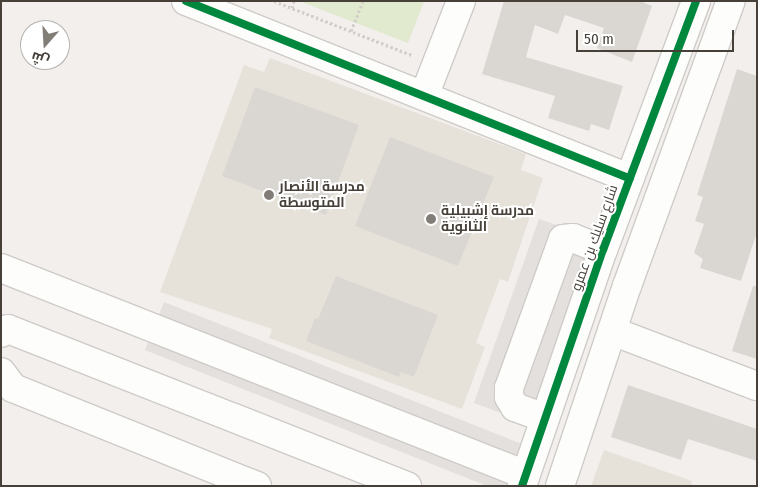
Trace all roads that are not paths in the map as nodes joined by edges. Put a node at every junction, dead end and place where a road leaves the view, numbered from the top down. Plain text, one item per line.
1 (186, 1) edge
2 (461, 1) edge
3 (696, 1) edge
4 (731, 1) edge
5 (424, 96) junction
6 (630, 179) junction
7 (603, 250) junction
8 (1, 268) edge
9 (593, 280) junction
10 (624, 295) junction
11 (612, 331) junction
12 (1, 333) edge
13 (1, 372) edge
14 (559, 377) junction
15 (757, 386) edge
16 (593, 387) junction
17 (545, 418) junction
18 (524, 480) edge
19 (258, 486) edge
20 (407, 486) edge
21 (560, 486) edge

1 - 5 street
2 - 5 street
3 - 6 street, شارع سليك بن عمرو
4 - 10 street
5 - 6 street
6 - 7 street, شارع سليك بن عمرو
7 - 9 street, شارع سليك بن عمرو
7 - 17 street
8 - 18 street
9 - 10 street
9 - 14 street, شارع سليك بن عمرو
10 - 11 street
11 - 15 street
11 - 16 street
12 - 20 street
13 - 19 street
14 - 16 street
14 - 17 street, شارع سليك بن عمرو
16 - 21 street
17 - 18 street, شارع سليك بن عمرو

